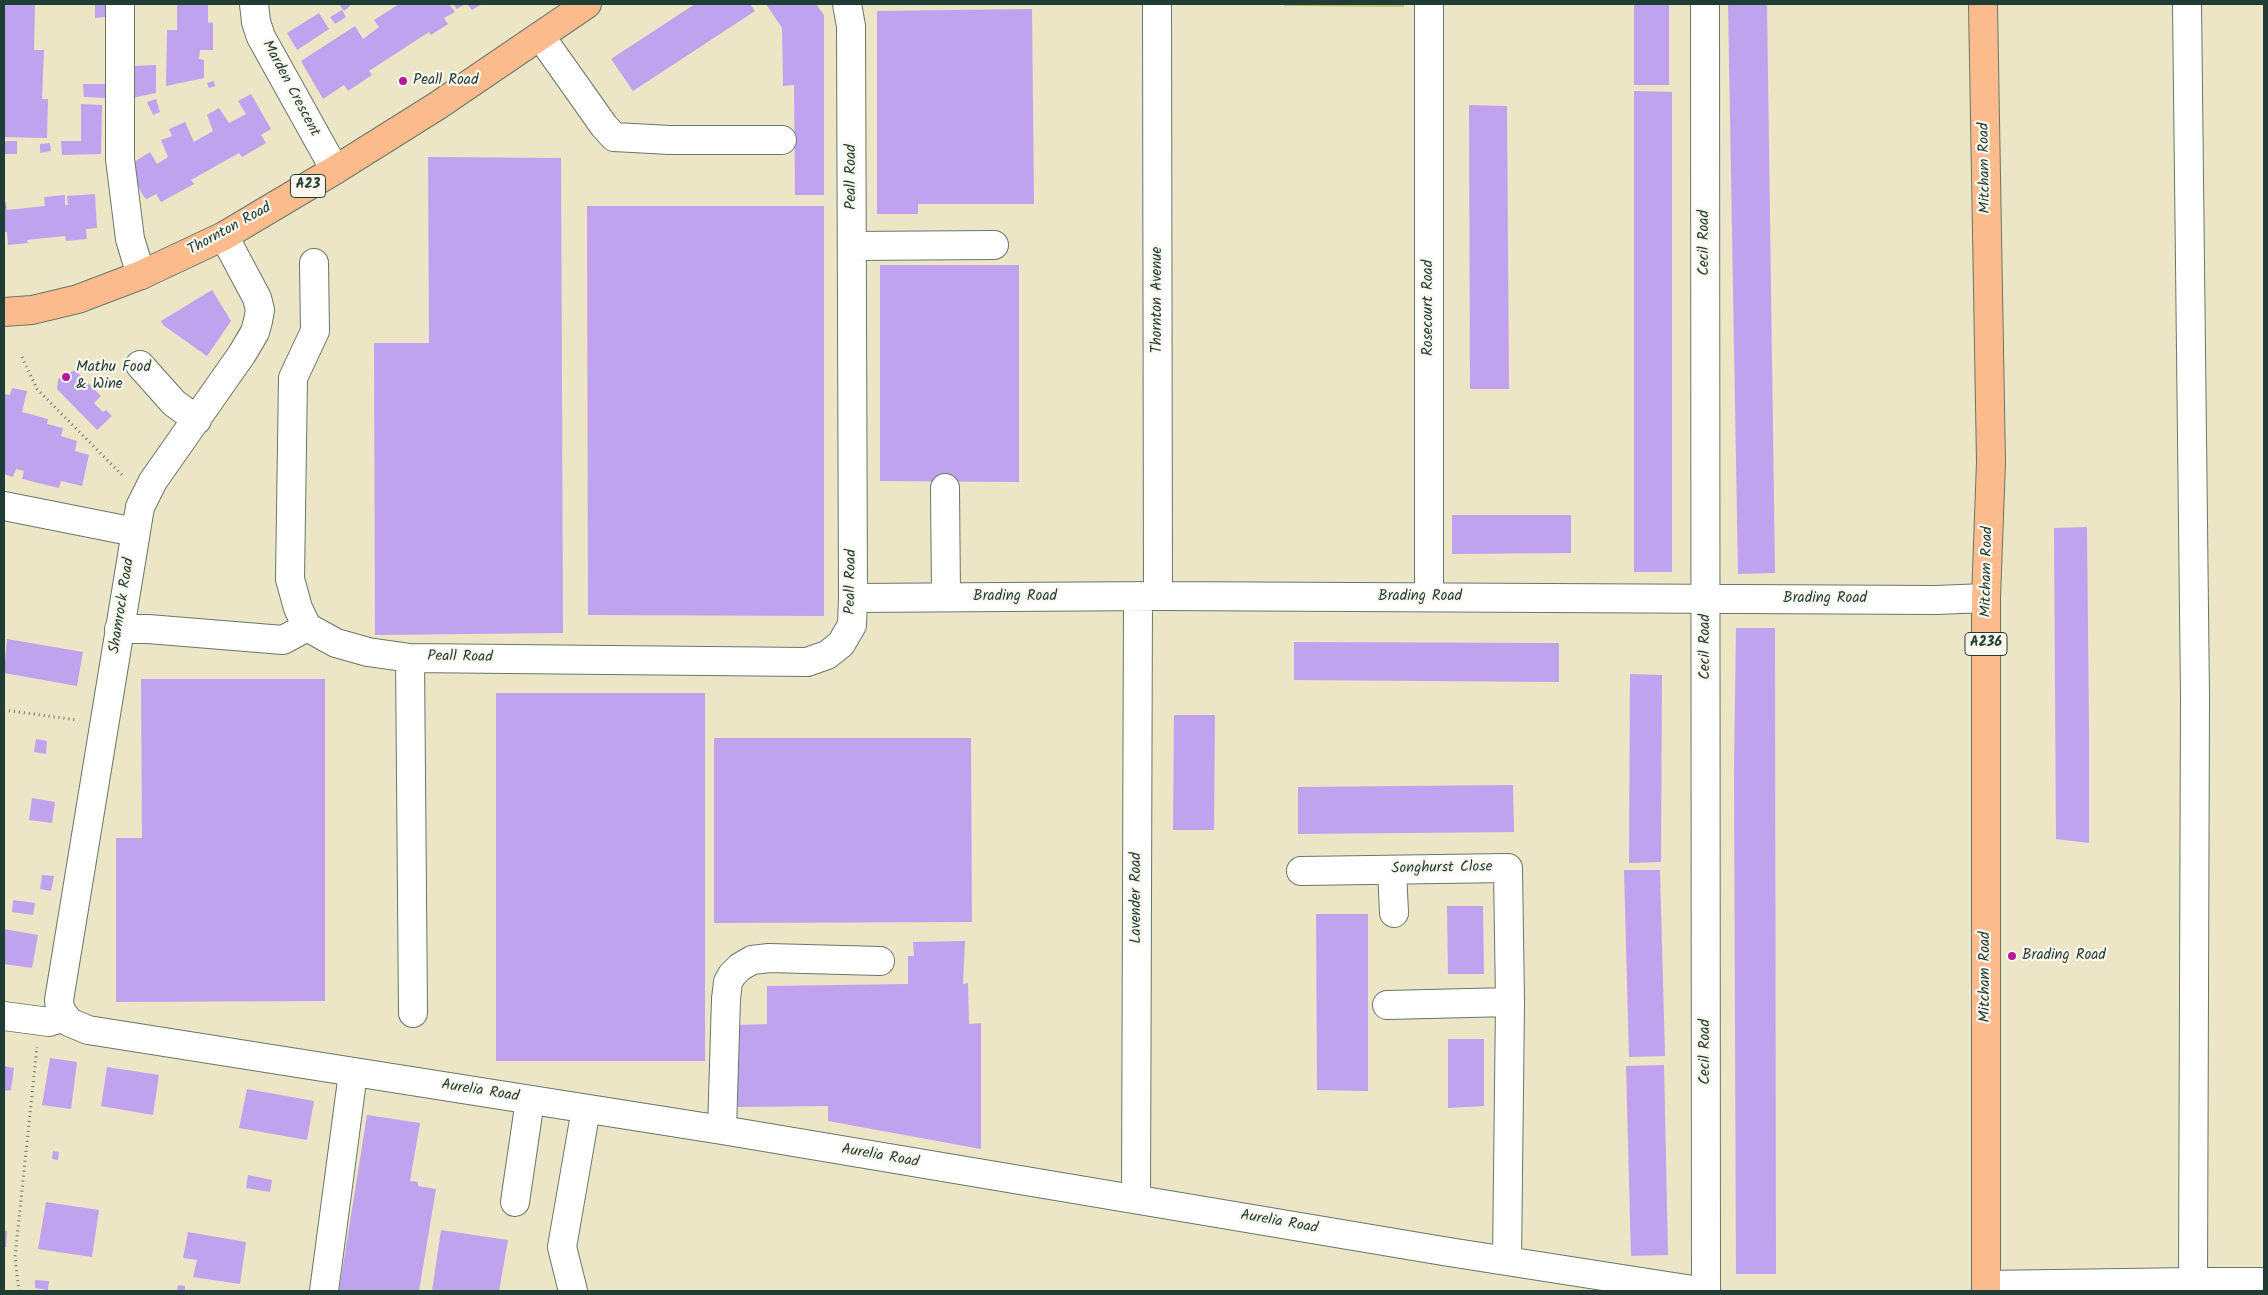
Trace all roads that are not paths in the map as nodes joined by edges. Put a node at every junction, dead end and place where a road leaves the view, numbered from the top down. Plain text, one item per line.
1 (120, 4) edge
2 (254, 4) edge
3 (587, 4) edge
4 (846, 4) edge
5 (1157, 4) edge
6 (1705, 4) edge
7 (1983, 4) edge
8 (2187, 4) edge
9 (1429, 12) edge
10 (541, 37) junction
11 (782, 140) dead end
12 (335, 170) junction
13 (224, 236) junction
14 (994, 245) dead end
15 (852, 246) junction
16 (314, 264) dead end
17 (140, 276) junction
18 (4, 312) edge
19 (140, 365) dead end
20 (196, 420) junction
21 (945, 488) dead end
22 (4, 506) edge
23 (135, 532) junction
24 (1148, 596) junction
25 (946, 597) junction
26 (1429, 597) junction
27 (853, 598) junction
28 (1706, 598) junction
29 (1986, 598) junction
30 (307, 627) junction
31 (119, 629) junction
32 (410, 658) junction
33 (1392, 870) junction
34 (1301, 871) dead end
35 (1394, 913) dead end
36 (880, 961) dead end
37 (1510, 1002) junction
38 (1387, 1005) dead end
39 (413, 1013) dead end
40 (4, 1016) edge
41 (52, 1019) junction
42 (353, 1073) junction
43 (530, 1100) junction
44 (586, 1109) junction
45 (722, 1130) junction
46 (1136, 1199) junction
47 (515, 1202) dead end
48 (1507, 1260) junction
49 (2192, 1282) junction
50 (2264, 1282) edge
51 (1986, 1288) edge
52 (324, 1291) edge
53 (573, 1291) edge
54 (1699, 1291) edge
55 (1706, 1291) edge

1 - 17 street
2 - 12 street, Marden Crescent
3 - 10 main road, Thornton Road / A23
4 - 15 street, Peall Road
5 - 24 street, Thornton Avenue
6 - 28 street, Cecil Road
7 - 29 main road, Mitcham Road / A236
8 - 49 street
9 - 26 street, Rosecourt Road
10 - 11 street
10 - 12 main road, Thornton Road / A23
12 - 13 main road, Thornton Road / A23
13 - 17 main road, Thornton Road / A23
13 - 20 street, Shamrock Road
14 - 15 street
15 - 27 street, Peall Road
16 - 30 street
17 - 18 main road, Thornton Road / A23
19 - 20 street
20 - 23 street, Shamrock Road
21 - 25 street
22 - 23 street
23 - 31 street, Shamrock Road
24 - 25 street, Brading Road
24 - 26 street, Brading Road
24 - 46 street, Lavender Road
25 - 27 street, Brading Road
26 - 28 street, Brading Road
27 - 32 street, Peall Road
28 - 29 street, Brading Road
28 - 55 street, Cecil Road
29 - 51 main road, Mitcham Road / A236
30 - 31 street
30 - 32 street, Peall Road
31 - 41 street, Shamrock Road
32 - 39 street
33 - 34 street, Songhurst Close
33 - 35 street
33 - 37 street, Songhurst Close
36 - 45 street
37 - 38 street
37 - 48 street, Songhurst Close
40 - 41 street
41 - 42 street, Aurelia Road
42 - 43 street, Aurelia Road
42 - 52 street
43 - 44 street, Aurelia Road
43 - 47 street
44 - 45 street, Aurelia Road
44 - 53 street
45 - 46 street, Aurelia Road
46 - 48 street, Aurelia Road
48 - 54 street, Aurelia Road
49 - 50 street
49 - 51 street

